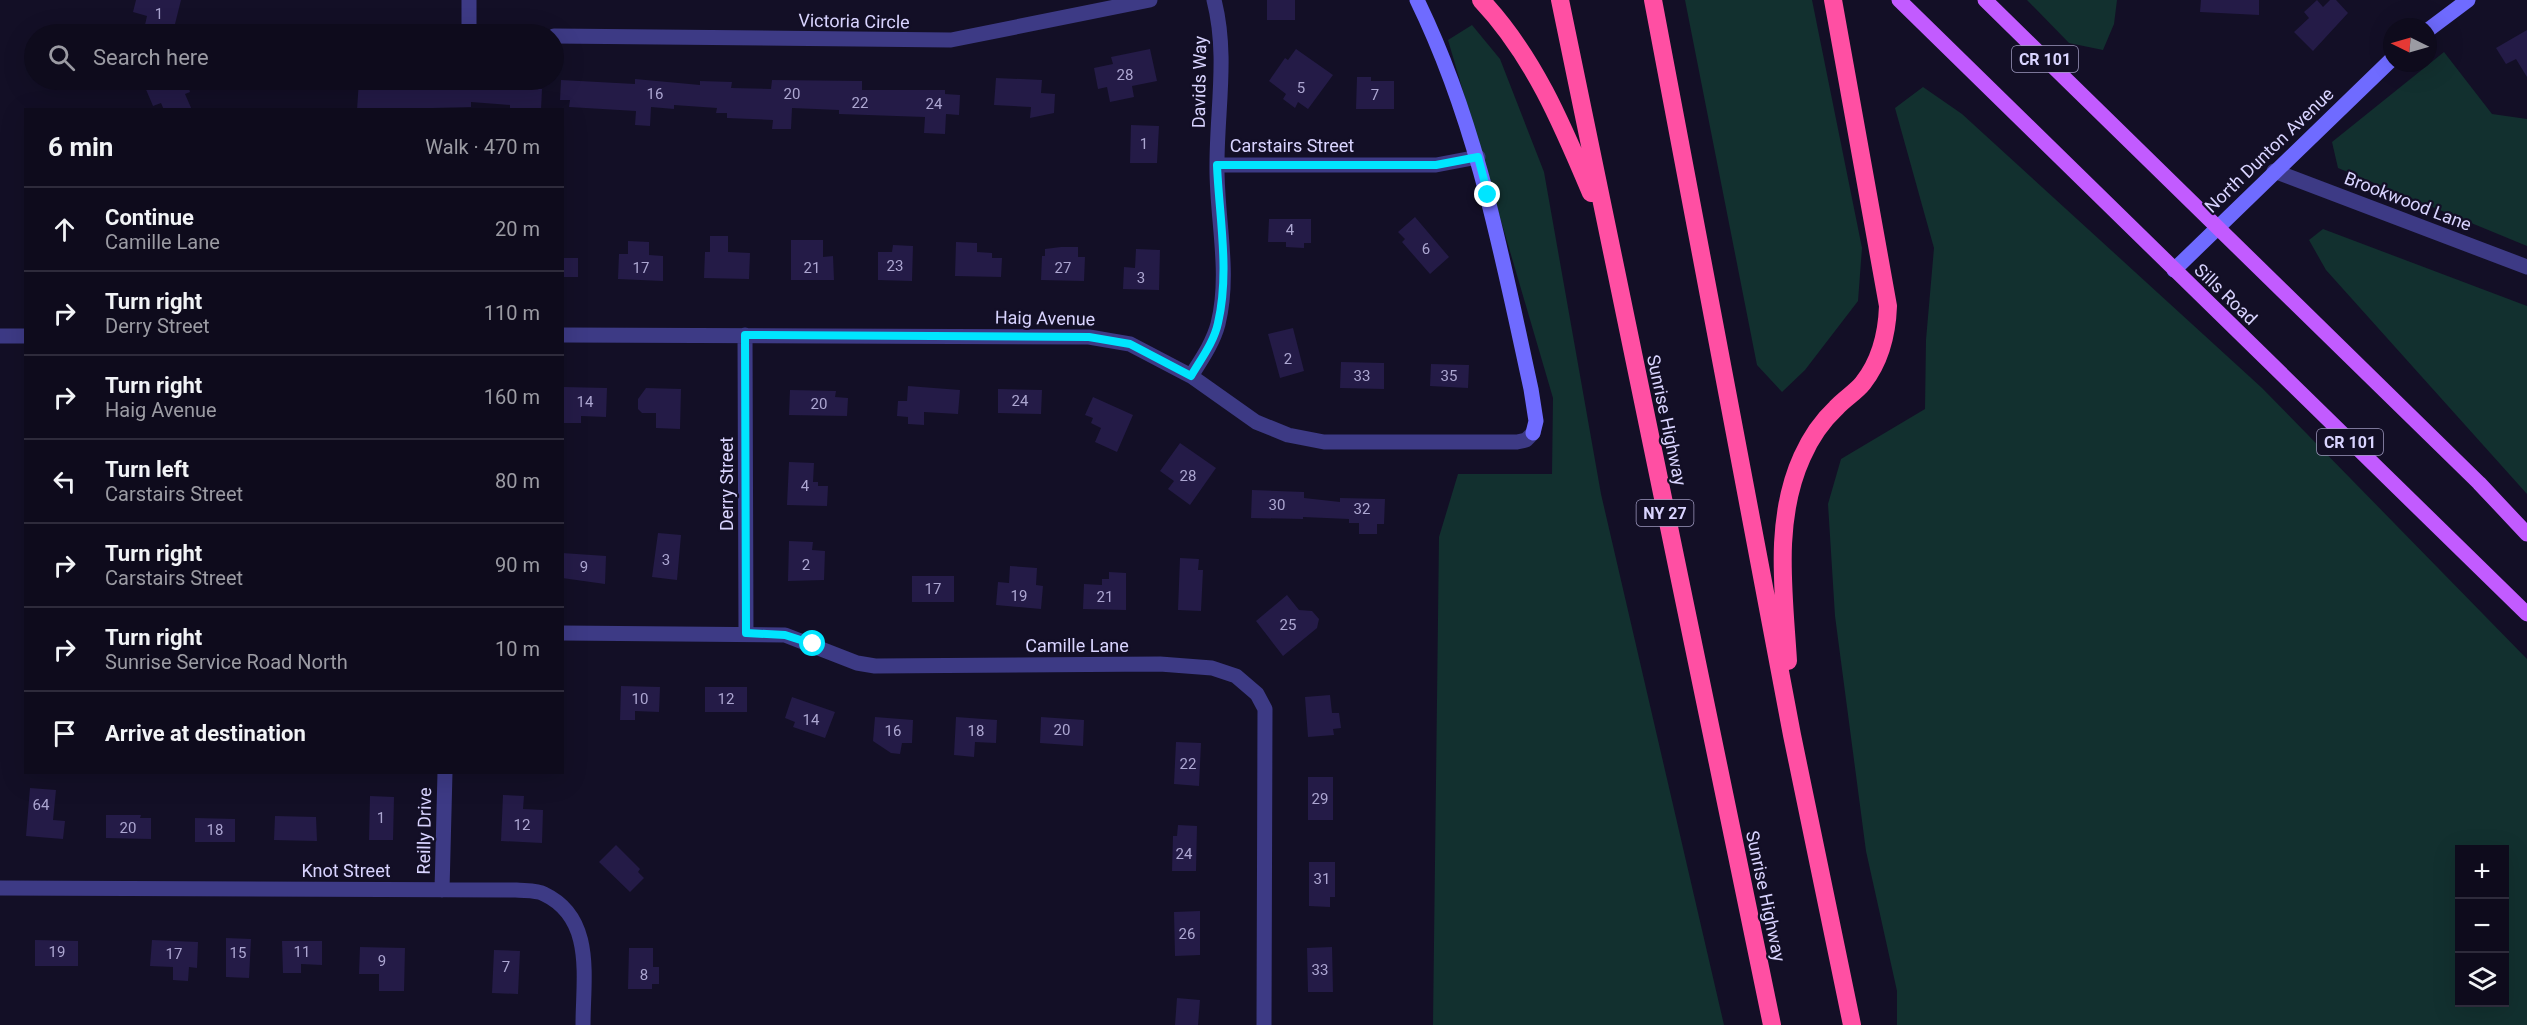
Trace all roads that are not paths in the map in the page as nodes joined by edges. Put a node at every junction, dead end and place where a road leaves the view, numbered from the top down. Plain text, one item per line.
1 (469, 0) edge
2 (1150, 0) edge
3 (1214, 0) edge
4 (1417, 0) edge
5 (1481, 0) edge
6 (1560, 0) edge
7 (1653, 0) edge
8 (1833, 0) edge
9 (1899, 0) edge
10 (1985, 0) edge
11 (2468, 0) edge
12 (2437, 23) edge
13 (469, 24) edge
14 (564, 36) edge
15 (2383, 68) edge
16 (1478, 157) junction
17 (1217, 165) junction
18 (2274, 171) junction
19 (2216, 228) junction
20 (1607, 232) junction
21 (2527, 267) edge
22 (2174, 270) junction
23 (564, 335) edge
24 (745, 335) junction
25 (0, 336) edge
26 (24, 336) edge
27 (1191, 376) junction
28 (2527, 534) edge
29 (2527, 614) edge
30 (564, 633) edge
31 (746, 633) junction
32 (1792, 735) junction
33 (445, 774) edge
34 (0, 888) edge
35 (442, 890) junction
36 (583, 1025) edge
37 (1264, 1025) edge
38 (1772, 1025) edge
39 (1852, 1025) edge

1 - 13 street
2 - 14 street, Victoria Circle
3 - 17 street, Davids Way
4 - 16 street
5 - 20 highway
6 - 20 highway, Sunrise Highway / NY 27
7 - 32 highway
8 - 32 highway
9 - 22 main road, Sills Road / CR 101
10 - 19 main road, CR 101
11 - 12 street
15 - 18 street, North Dunton Avenue
16 - 17 street, Carstairs Street
16 - 27 street, Haig Avenue
17 - 27 street, Carstairs Street
18 - 19 street, North Dunton Avenue
18 - 21 street, Brookwood Lane
19 - 22 street, North Dunton Avenue
19 - 28 main road, CR 101
20 - 38 highway, Sunrise Highway / NY 27
22 - 29 main road, Sills Road / CR 101
23 - 24 street, Haig Avenue
24 - 27 street, Haig Avenue
24 - 31 street, Derry Street
25 - 26 street
30 - 31 street, Camille Lane
31 - 37 street, Camille Lane
32 - 39 highway
33 - 35 street, Reilly Drive
34 - 35 street, Knot Street
35 - 36 street, Knot Street

